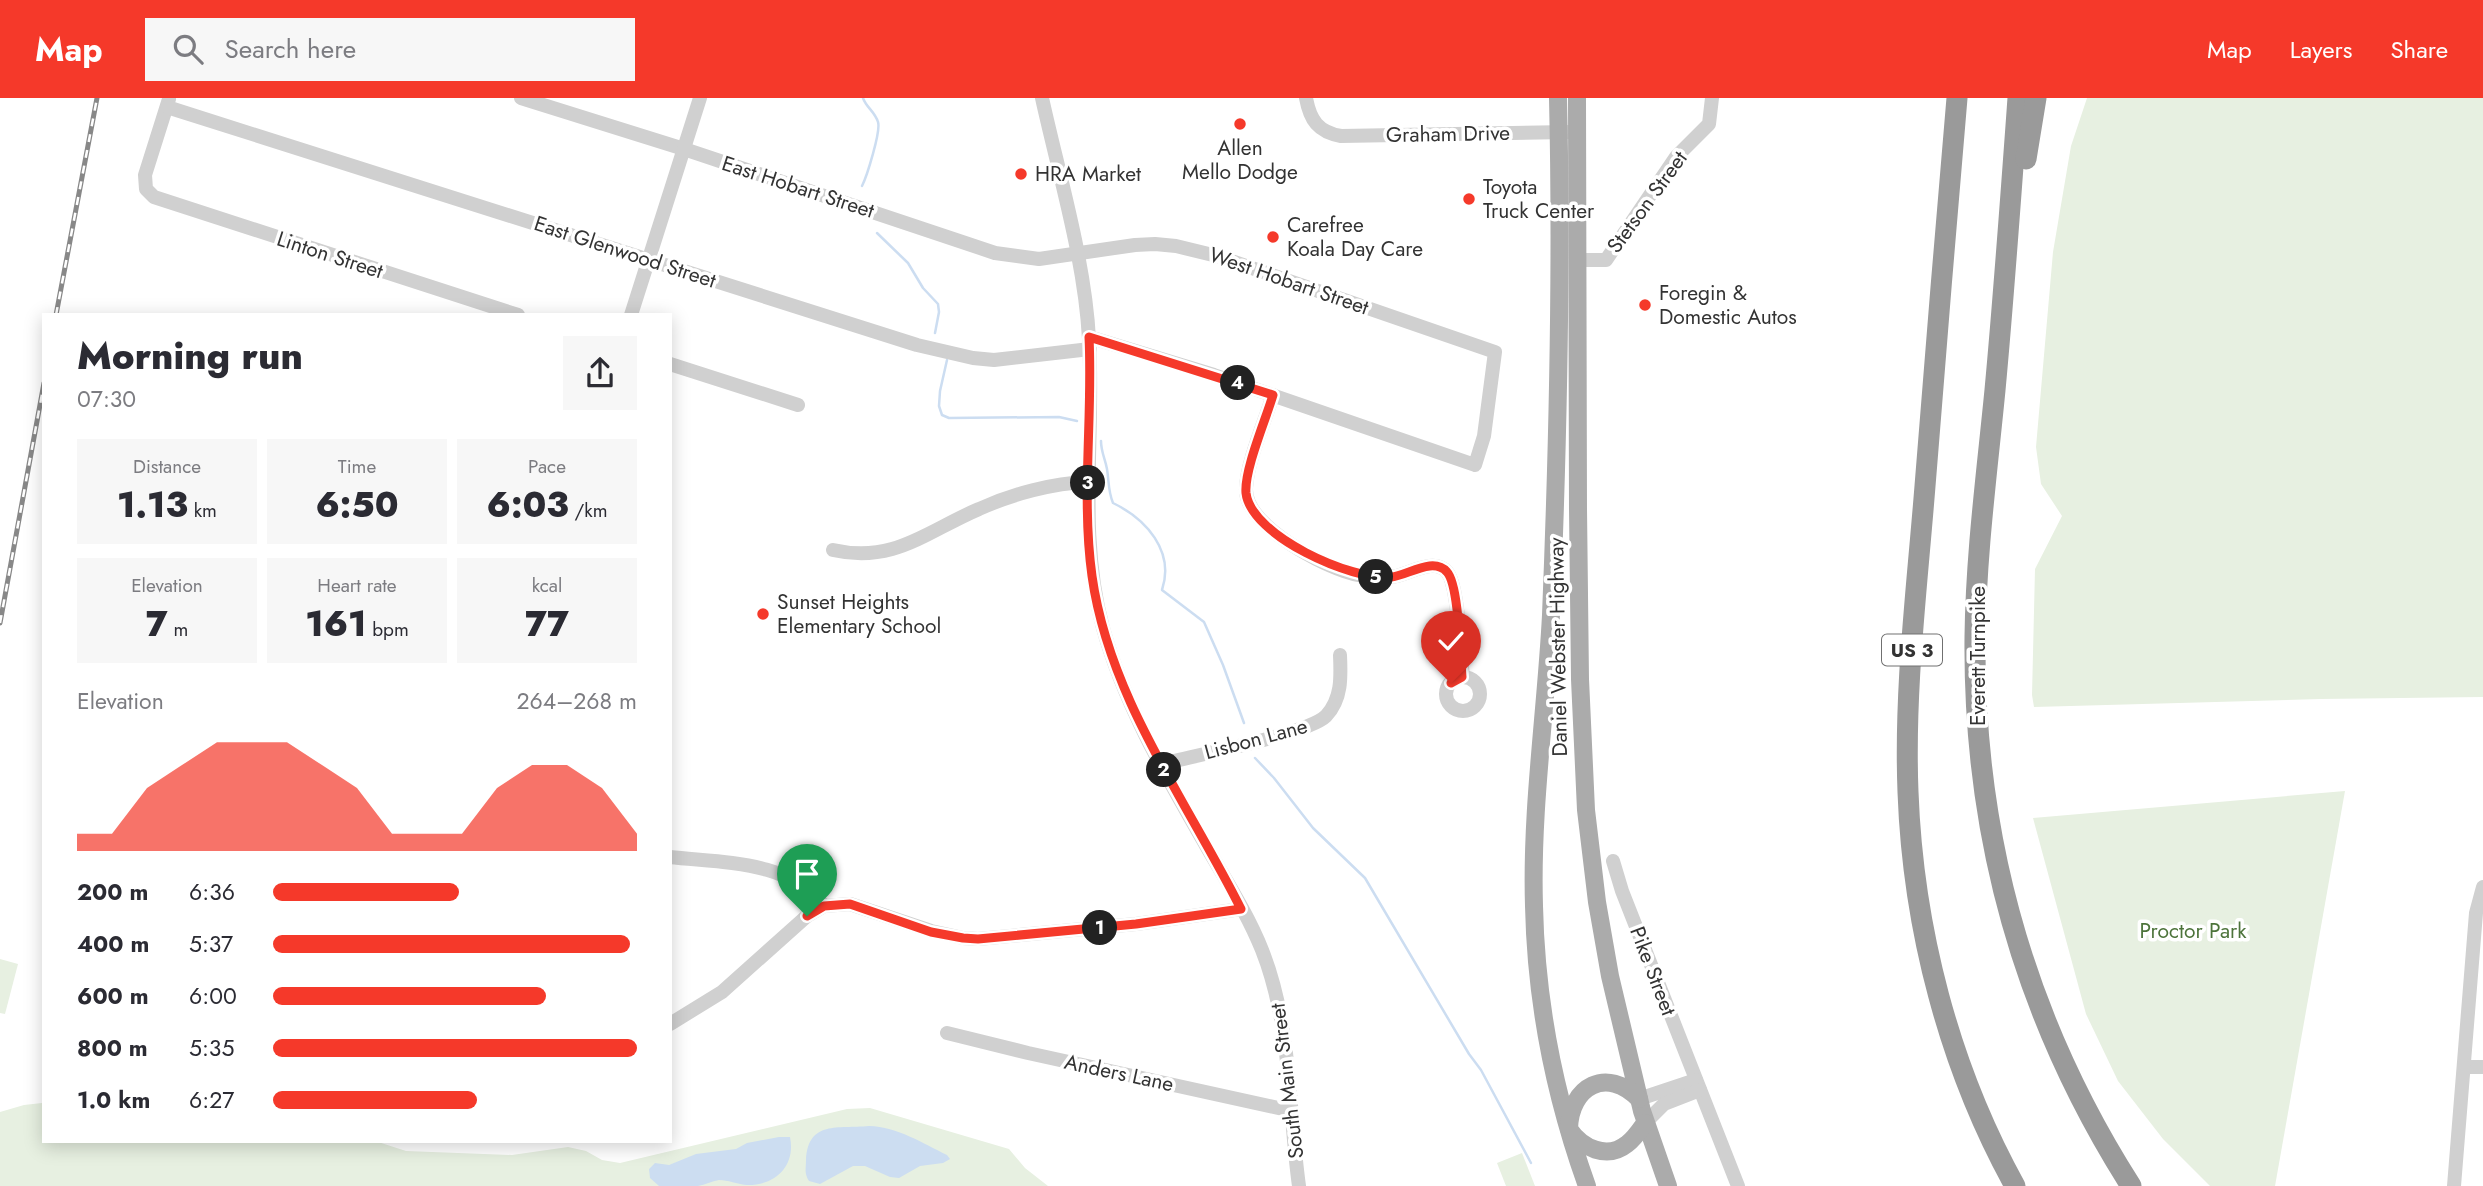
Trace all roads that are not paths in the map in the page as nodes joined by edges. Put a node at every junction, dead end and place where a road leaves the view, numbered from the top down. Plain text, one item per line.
1 (521, 98) edge
2 (701, 98) edge
3 (1042, 98) edge
4 (1306, 98) edge
5 (1558, 98) edge
6 (1577, 98) edge
7 (1712, 98) edge
8 (1944, 98) edge
9 (1957, 98) edge
10 (2018, 98) edge
11 (2036, 98) edge
12 (168, 102) edge
13 (1568, 132) junction
14 (684, 149) junction
15 (2009, 221) junction
16 (1077, 255) junction
17 (649, 260) junction
18 (1578, 260) junction
19 (512, 313) edge
20 (632, 313) edge
21 (1937, 335) junction
22 (1090, 343) junction
23 (672, 365) edge
24 (1273, 395) junction
25 (798, 405) dead end
26 (1088, 482) junction
27 (833, 550) dead end
28 (1340, 655) dead end
29 (1462, 677) dead end
30 (1161, 764) junction
31 (672, 857) edge
32 (1613, 861) dead end
33 (2483, 887) edge
34 (824, 906) junction
35 (1241, 909) junction
36 (672, 1023) edge
37 (947, 1032) dead end
38 (2054, 1045) junction
39 (2465, 1067) junction
40 (2483, 1067) edge
41 (1698, 1085) junction
42 (1639, 1099) junction
43 (1292, 1111) junction
44 (1645, 1123) junction
45 (1569, 1129) junction
46 (1299, 1186) edge
47 (1587, 1186) edge
48 (1668, 1186) edge
49 (1738, 1186) edge
50 (2015, 1186) edge
51 (2131, 1186) edge
52 (2145, 1186) edge
53 (2455, 1186) edge

1 - 14 street, East Hobart Street
2 - 14 street
3 - 16 street, South Main Street
4 - 13 street, Graham Drive
5 - 13 main road, Daniel Webster Highway
6 - 13 main road, Daniel Webster Highway
7 - 18 street, Stetson Street
8 - 21 highway
9 - 21 highway, US 3
10 - 15 highway, Everett Turnpike
11 - 15 highway
12 - 17 street, East Glenwood Street
12 - 19 street, Linton Street
13 - 18 main road, Daniel Webster Highway
13 - 45 main road, Daniel Webster Highway
14 - 16 street, East Hobart Street
14 - 17 street
15 - 38 highway, Everett Turnpike
16 - 22 street, South Main Street
16 - 24 street, West Hobart Street
17 - 20 street
17 - 22 street, East Glenwood Street
18 - 42 main road, Daniel Webster Highway
21 - 50 highway, US 3
22 - 24 street
22 - 26 street, South Main Street
23 - 25 street
24 - 29 street
26 - 27 street
26 - 30 street, South Main Street
28 - 30 street, Lisbon Lane
30 - 35 street, South Main Street
31 - 34 street
32 - 41 street, Pike Street
33 - 39 street
34 - 35 street
34 - 36 street
35 - 43 street, South Main Street
37 - 43 street, Anders Lane
38 - 51 highway, Everett Turnpike
38 - 52 highway
39 - 40 street
39 - 53 street
41 - 42 street
41 - 44 street
41 - 49 street, Pike Street
42 - 44 main road, Daniel Webster Highway
42 - 45 main road
43 - 46 street, South Main Street
44 - 45 main road
44 - 48 main road, Daniel Webster Highway
45 - 47 main road, Daniel Webster Highway

